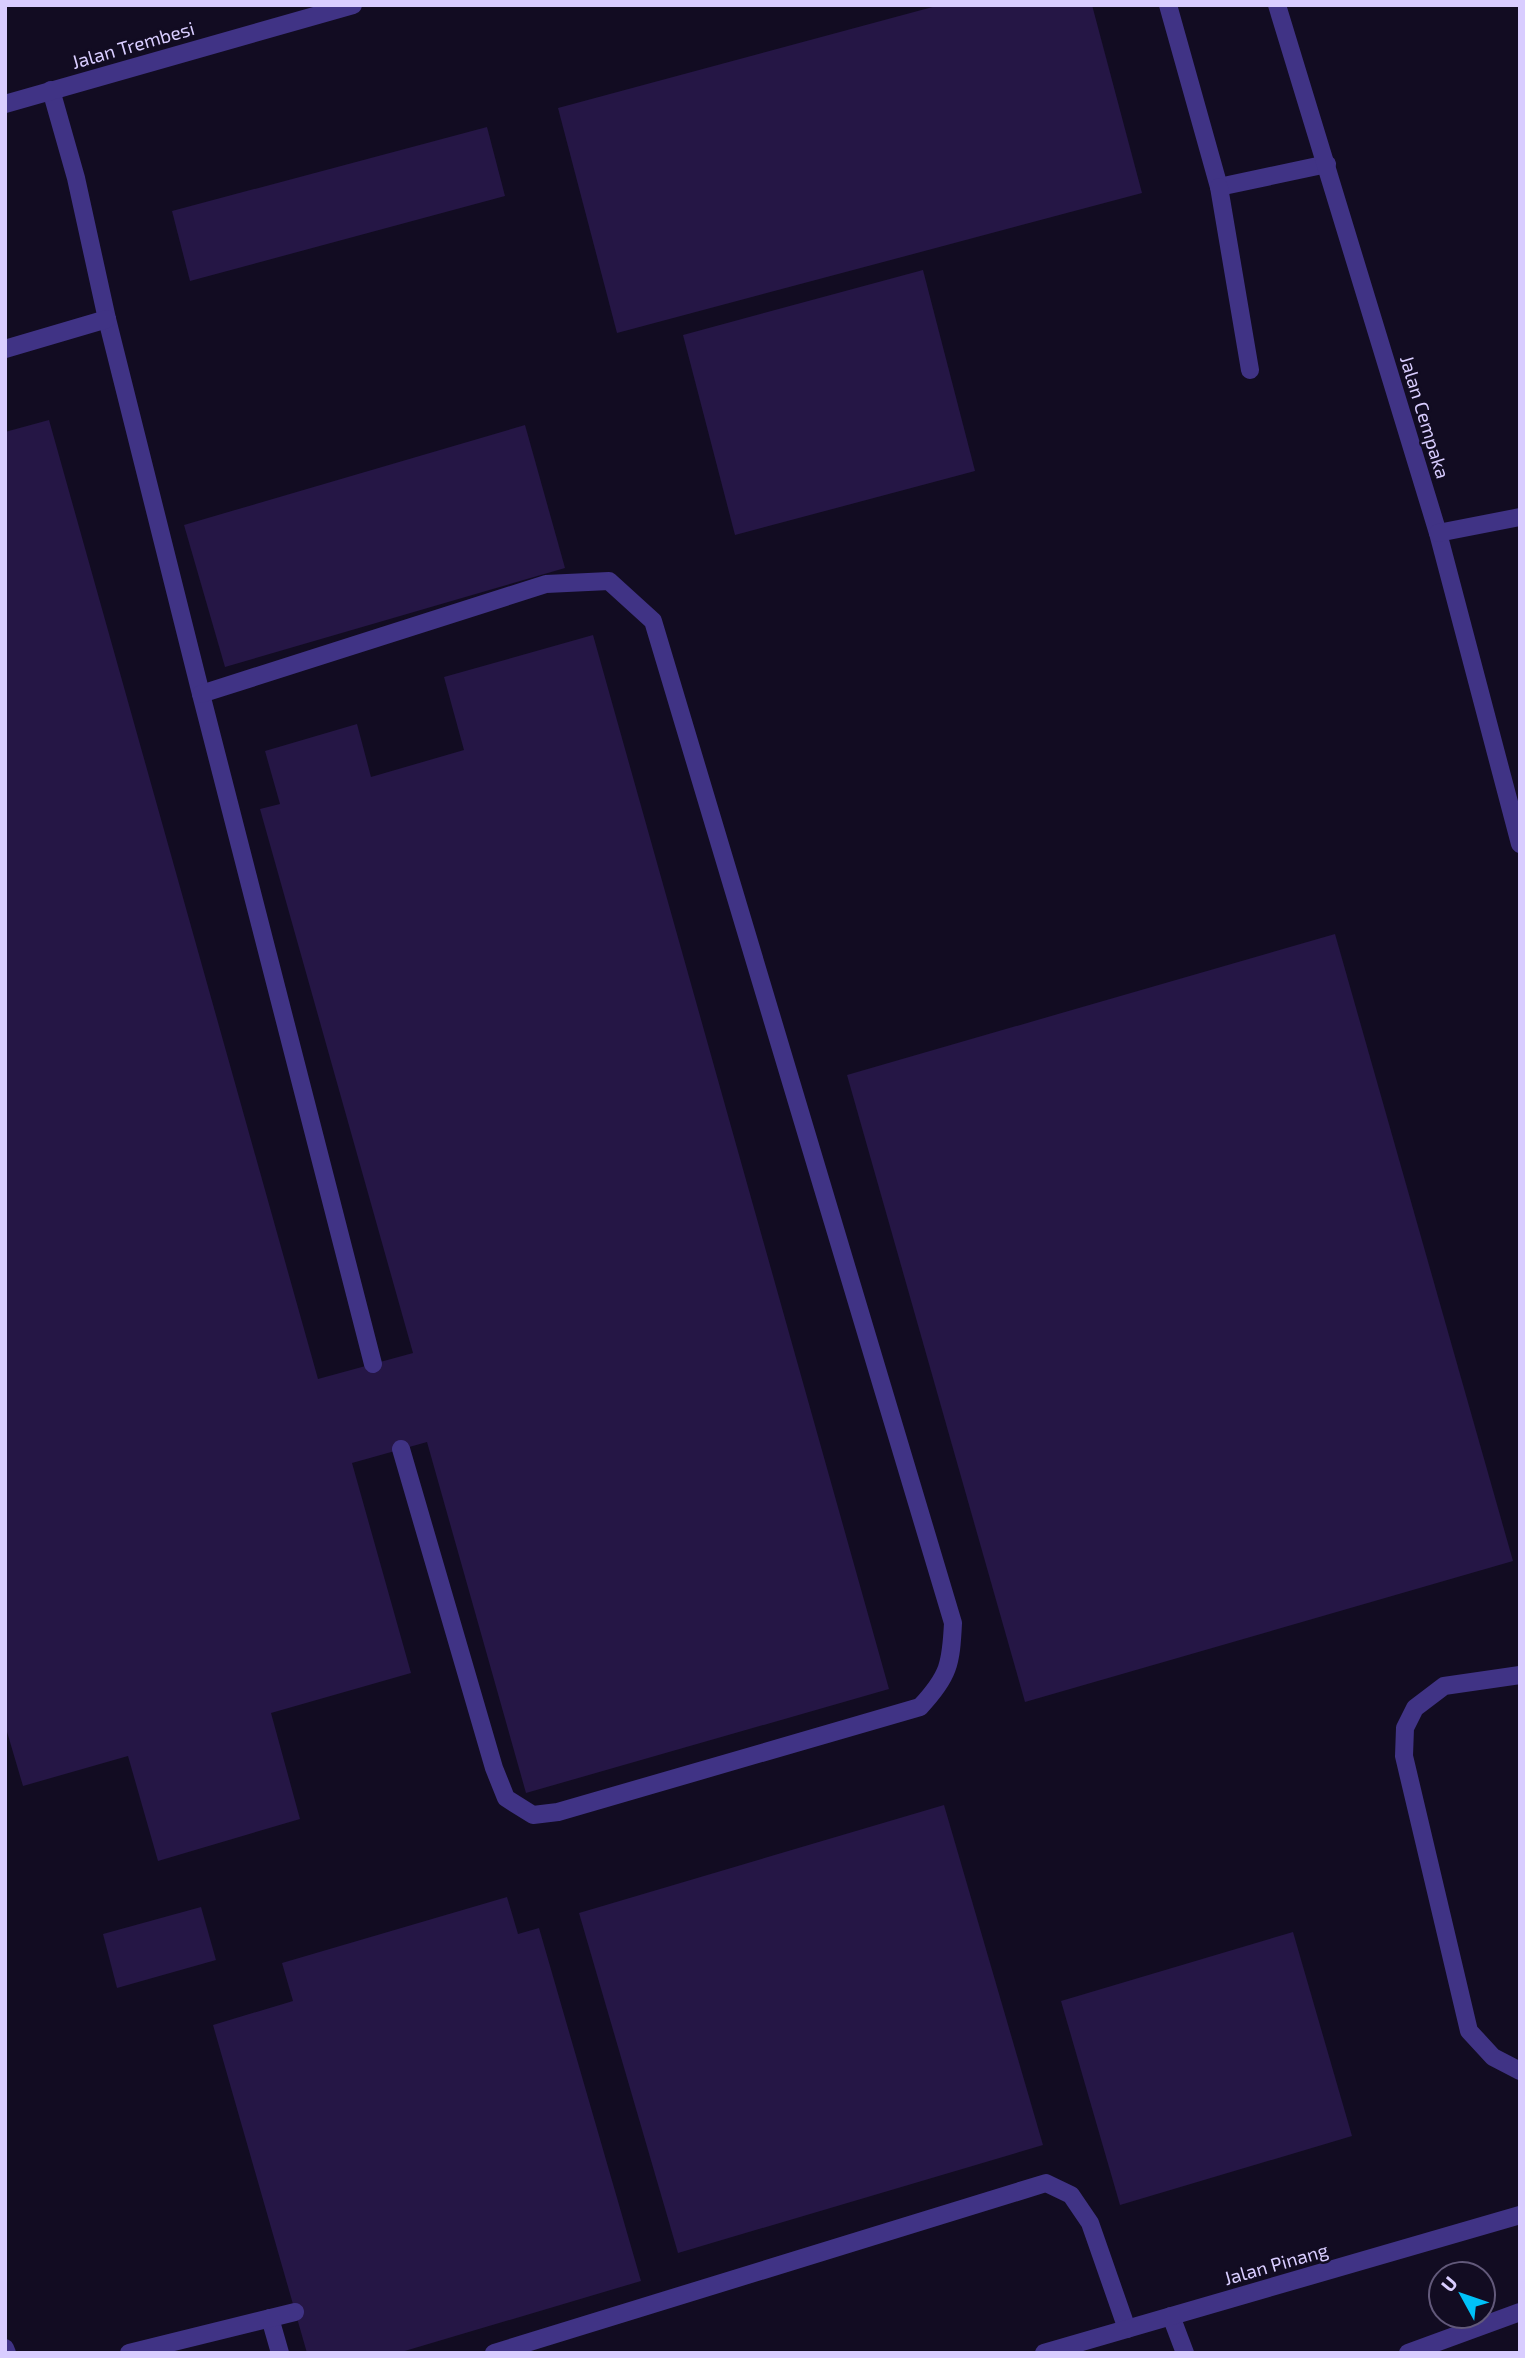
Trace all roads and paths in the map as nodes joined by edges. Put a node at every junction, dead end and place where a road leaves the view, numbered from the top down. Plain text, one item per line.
1 (353, 5) edge
2 (1168, 5) edge
3 (1277, 5) edge
4 (51, 90) junction
5 (5, 104) edge
6 (1327, 164) junction
7 (1219, 187) junction
8 (107, 319) junction
9 (5, 349) edge
10 (1250, 370) dead end
11 (1520, 517) edge
12 (1438, 533) junction
13 (201, 694) junction
14 (1520, 844) edge
15 (373, 1363) dead end
16 (401, 1449) dead end
17 (1520, 1675) edge
18 (1520, 2071) edge
19 (1520, 2215) edge
20 (295, 2312) dead end
21 (1520, 2312) edge
22 (1171, 2316) junction
23 (270, 2318) junction
24 (1126, 2329) junction
25 (129, 2353) edge
26 (280, 2353) edge
27 (494, 2353) edge
28 (1044, 2353) edge
29 (1185, 2353) edge
30 (1408, 2353) edge

1 - 4 street, Jalan Trembesi
2 - 7 street
3 - 6 street, Jalan Cempaka
4 - 5 street, Jalan Trembesi
4 - 8 street
6 - 7 street
6 - 12 street, Jalan Cempaka
7 - 10 street
8 - 9 street
8 - 13 street
11 - 12 street
12 - 14 street, Jalan Cempaka
13 - 15 street
13 - 16 street
17 - 18 street
19 - 22 street, Jalan Pinang
20 - 23 street
21 - 30 street
22 - 24 street, Jalan Pinang
22 - 29 street
23 - 25 street
23 - 26 street
24 - 27 street
24 - 28 street, Jalan Pinang

